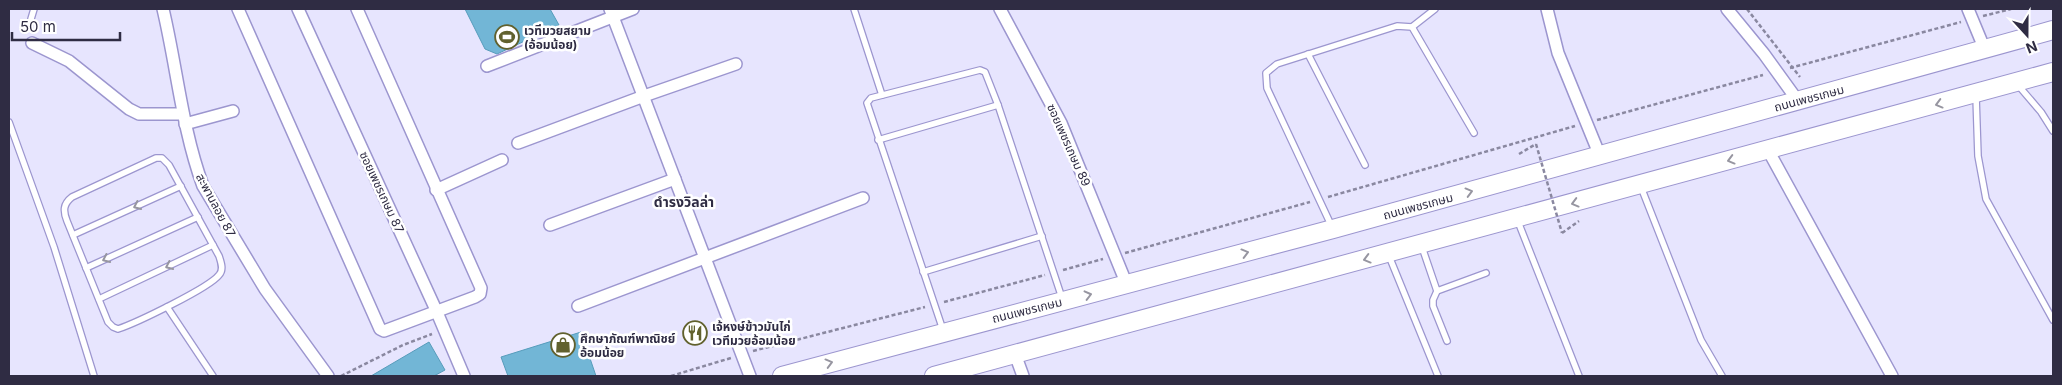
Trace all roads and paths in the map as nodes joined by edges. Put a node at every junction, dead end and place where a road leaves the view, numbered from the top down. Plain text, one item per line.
1 (34, 9) edge
2 (163, 9) edge
3 (238, 9) edge
4 (298, 9) edge
5 (356, 9) edge
6 (632, 9) edge
7 (854, 9) edge
8 (1000, 9) edge
9 (1435, 9) edge
10 (1547, 9) edge
11 (1727, 9) edge
12 (1747, 9) edge
13 (2011, 9) edge
14 (612, 12) edge
15 (1970, 14) edge
16 (32, 19) dead end
17 (1412, 27) junction
18 (2053, 30) edge
19 (32, 43) dead end
20 (1985, 50) junction
21 (1308, 54) junction
22 (736, 64) dead end
23 (487, 66) dead end
24 (1793, 67) junction
25 (1777, 72) junction
26 (2053, 72) edge
27 (1800, 77) dead end
28 (2015, 82) junction
29 (1976, 94) junction
30 (882, 95) junction
31 (644, 96) junction
32 (1798, 101) junction
33 (998, 105) junction
34 (234, 111) dead end
35 (184, 119) junction
36 (9, 122) edge
37 (1586, 123) junction
38 (2053, 131) edge
39 (1474, 133) dead end
40 (878, 140) junction
41 (518, 144) dead end
42 (1768, 150) junction
43 (1519, 154) dead end
44 (1600, 156) junction
45 (502, 160) dead end
46 (1366, 165) dead end
47 (675, 179) junction
48 (1640, 185) junction
49 (181, 186) junction
50 (436, 190) junction
51 (863, 198) dead end
52 (1319, 199) junction
53 (198, 217) junction
54 (1517, 219) junction
55 (1579, 221) dead end
56 (550, 225) dead end
57 (1333, 229) junction
58 (73, 235) junction
59 (1042, 236) junction
60 (213, 245) junction
61 (1421, 245) junction
62 (1388, 254) junction
63 (1115, 255) junction
64 (705, 258) junction
65 (86, 268) junction
66 (923, 272) junction
67 (1054, 272) junction
68 (1486, 273) dead end
69 (1127, 285) junction
70 (1437, 291) junction
71 (98, 299) junction
72 (1063, 301) junction
73 (934, 304) junction
74 (578, 306) dead end
75 (167, 307) junction
76 (436, 310) junction
77 (2053, 320) edge
78 (443, 330) junction
79 (944, 332) junction
80 (1446, 342) dead end
81 (1015, 354) junction
82 (742, 355) junction
83 (94, 376) edge
84 (214, 376) edge
85 (328, 376) edge
86 (341, 376) edge
87 (464, 376) edge
88 (671, 376) edge
89 (750, 376) edge
90 (782, 376) edge
91 (934, 376) edge
92 (1023, 376) edge
93 (1438, 376) edge
94 (1579, 376) edge
95 (1722, 376) edge
96 (1892, 376) edge

1 - 16 lane
2 - 35 street, สะพานลอย 87
3 - 76 street
4 - 76 street, ซอยเพชรเกษม 87
5 - 50 street
6 - 14 street
7 - 30 lane
8 - 63 street, ซอยเพชรเกษม 89
9 - 17 lane
10 - 37 street
11 - 25 street
12 - 24 path
13 - 15 path
14 - 23 street
14 - 31 street
15 - 20 street
15 - 24 path
17 - 21 lane
17 - 39 lane
18 - 20 main road, ถนนเพชรเกษม
19 - 35 street
20 - 32 main road, ถนนเพชรเกษม
21 - 46 lane
21 - 52 lane
22 - 31 street
24 - 25 path
24 - 27 path
25 - 32 street
25 - 37 path
26 - 28 main road
28 - 29 main road
28 - 38 lane
29 -> 42 main road
29 - 77 lane
30 - 33 lane
30 - 40 lane
31 - 41 street
31 - 47 street
32 - 44 main road, ถนนเพชรเกษม
33 - 40 lane
33 - 59 lane
34 - 35 street
35 - 85 street, สะพานลอย 87
36 - 83 lane
37 - 44 street
37 - 52 path
40 - 66 lane
42 -> 48 main road
42 - 96 street
43 - 55 path, bridge
57 -> 44 main road, ถนนเพชรเกษม
45 - 50 street
47 - 56 street
47 - 64 street
48 -> 54 main road
48 - 95 lane
49 - 53 lane
49 -> 58 lane
49 - 58 lane
50 - 76 street
51 - 64 street
52 - 57 lane
52 - 63 path
53 - 60 lane
53 -> 65 lane
54 - 61 main road
54 - 94 lane
69 -> 57 main road, ถนนเพชรเกษม
58 - 65 lane
59 - 66 lane
59 - 67 lane
60 -> 71 lane
60 - 75 lane
61 - 62 main road
61 - 70 lane
62 -> 81 main road
62 - 93 lane
63 - 67 path
63 - 69 street, ซอยเพชรเกษม 89
64 - 74 street
64 - 82 street
65 - 71 lane
66 - 73 lane
67 - 72 lane
67 - 73 path
68 - 70 lane
72 -> 69 main road, ถนนเพชรเกษม
70 - 80 lane
71 - 75 lane
72 - 79 main road, ถนนเพชรเกษม
73 - 79 lane
73 - 82 path
75 - 84 lane
76 - 78 street, ซอยเพชรเกษม 87
78 - 86 path
78 - 87 street, ซอยเพชรเกษม 87
90 -> 79 main road, ถนนเพชรเกษม
81 - 91 main road
81 - 92 street
82 - 88 path
82 - 89 street

